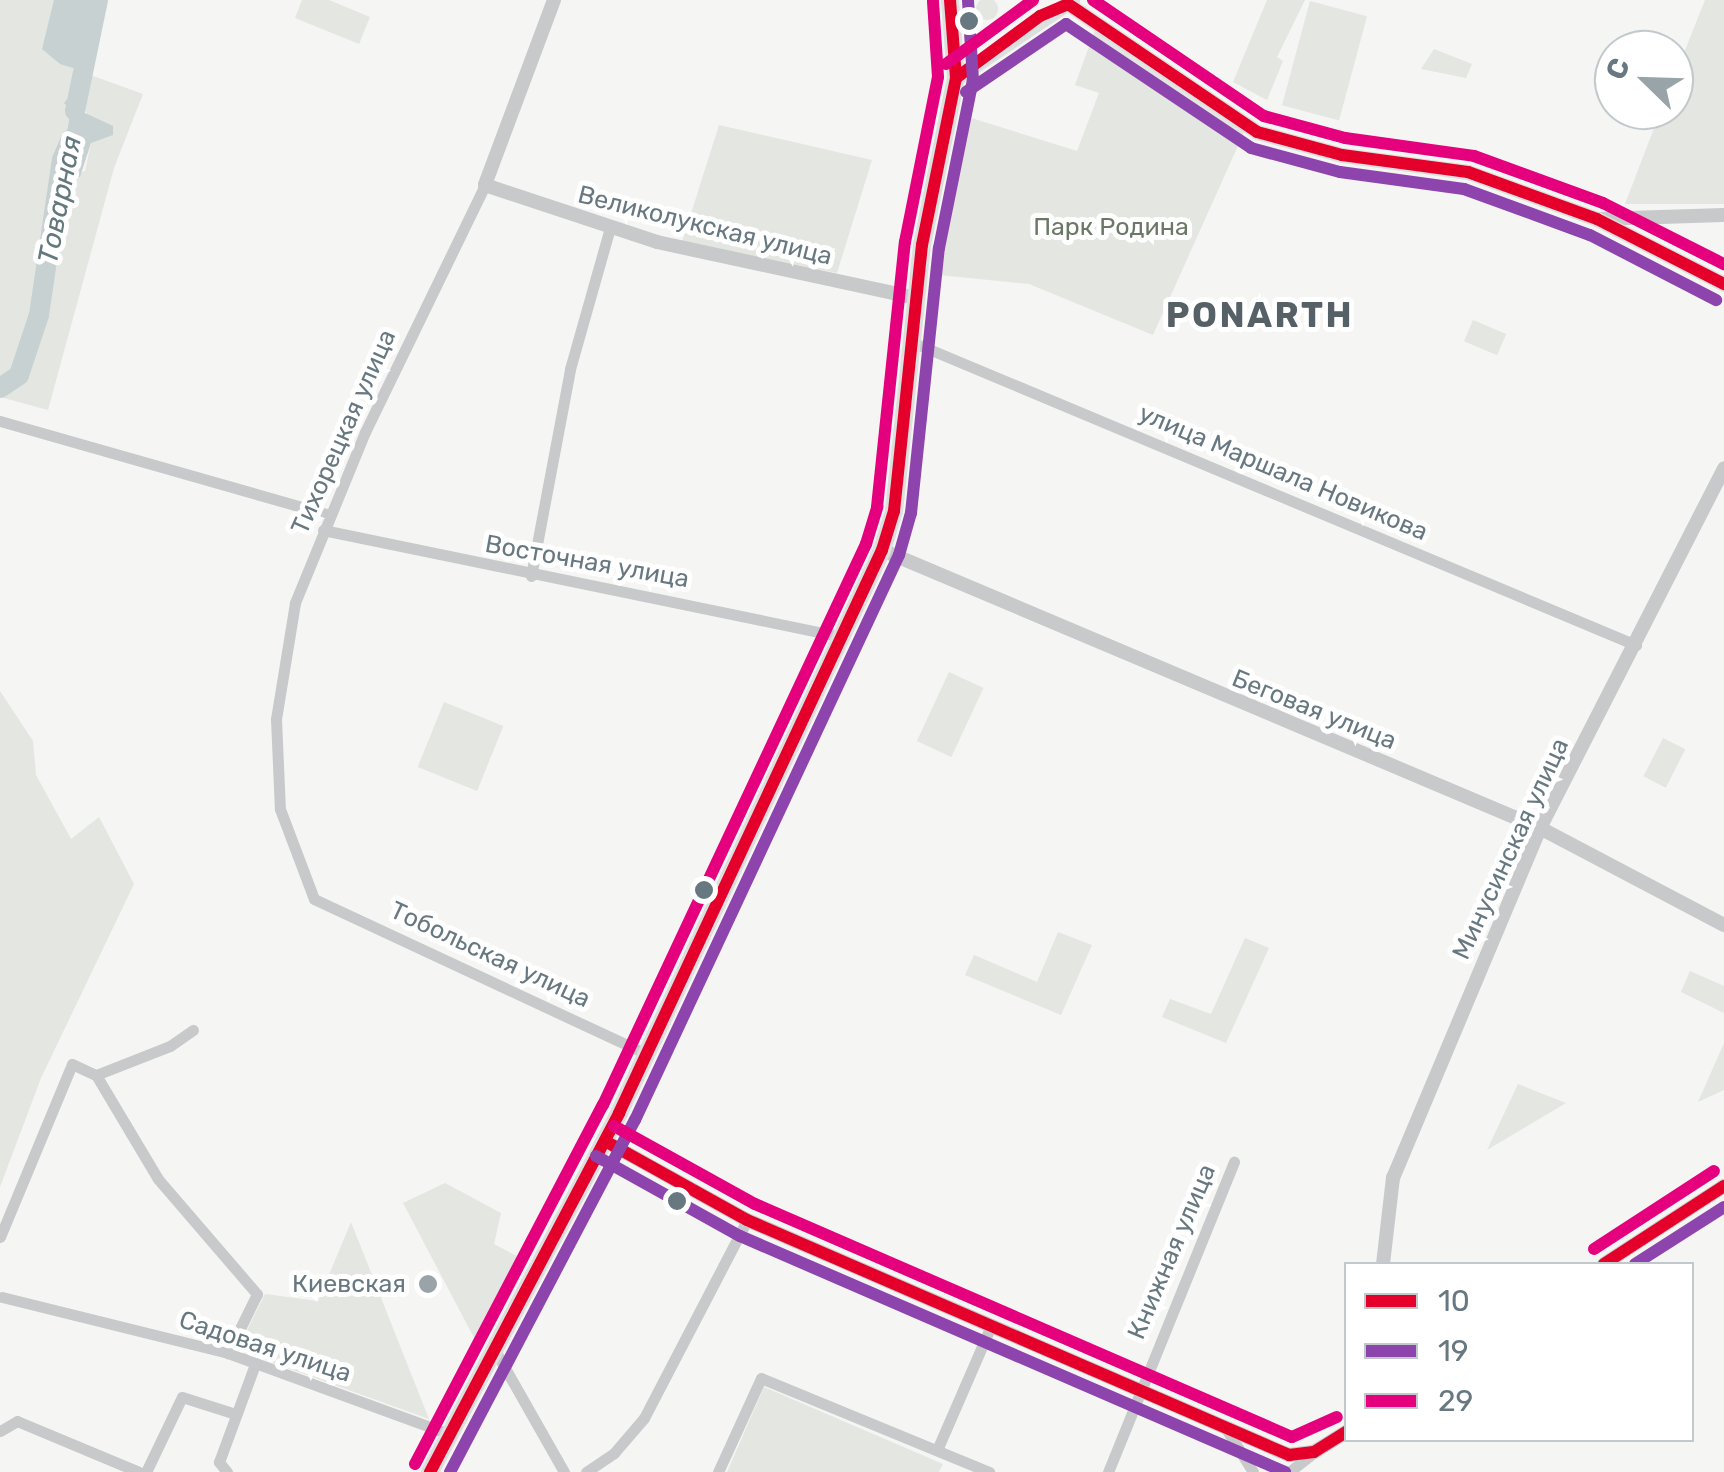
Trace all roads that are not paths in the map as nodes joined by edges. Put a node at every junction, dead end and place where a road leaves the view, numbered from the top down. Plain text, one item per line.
1 (554, 0) edge
2 (950, 0) edge
3 (1070, 2) edge
4 (956, 78) junction
5 (486, 185) junction
6 (1724, 215) edge
7 (1597, 219) junction
8 (610, 228) junction
9 (1724, 284) edge
10 (917, 298) junction
11 (912, 342) junction
12 (0, 421) edge
13 (1724, 468) edge
14 (329, 515) junction
15 (324, 530) junction
16 (882, 550) junction
17 (530, 576) junction
18 (843, 636) junction
19 (1636, 645) junction
20 (1540, 828) junction
21 (314, 899) joint
22 (1724, 924) edge
23 (192, 1030) dead end
24 (647, 1054) junction
25 (96, 1074) junction
26 (605, 1141) junction
27 (1234, 1162) dead end
28 (1724, 1186) edge
29 (747, 1220) junction
30 (0, 1237) edge
31 (1383, 1262) edge
32 (1607, 1262) edge
33 (1, 1298) edge
34 (990, 1328) junction
35 (228, 1353) junction
36 (497, 1354) junction
37 (255, 1364) junction
38 (1138, 1390) junction
39 (236, 1414) junction
40 (1225, 1428) junction
41 (0, 1430) edge
42 (453, 1432) junction
43 (1344, 1433) edge
44 (938, 1450) junction
45 (1314, 1452) junction
46 (138, 1472) edge
47 (146, 1472) edge
48 (227, 1472) edge
49 (430, 1472) edge
50 (564, 1472) edge
51 (586, 1472) edge
52 (718, 1472) edge
53 (989, 1472) edge
54 (1108, 1472) edge
55 (1253, 1472) edge
56 (1289, 1472) edge

1 - 5 street, Тихорецкая улица
2 - 4 main road
3 - 4 main road
3 - 7 main road
4 - 10 main road
5 - 8 street, Великолукская улица
5 - 14 street, Тихорецкая улица
6 - 7 street
7 - 9 main road
8 - 10 street, Великолукская улица
8 - 17 street
10 - 11 main road
11 - 16 main road
11 - 19 street, улица Маршала Новикова
12 - 14 street
13 - 19 street, Минусинская улица
14 - 15 street, Тихорецкая улица
15 - 17 street, Восточная улица
15 - 21 street, Тихорецкая улица
16 - 18 main road
16 - 20 street, Беговая улица
17 - 18 street, Восточная улица
18 - 24 main road
19 - 20 street, Минусинская улица
20 - 22 street, Беговая улица
20 - 31 street, Минусинская улица
21 - 24 street, Тобольская улица
23 - 25 street
24 - 26 main road
25 - 30 street
25 - 35 street
26 - 29 street
26 - 36 main road
27 - 38 street, Книжная улица
28 - 32 street
29 - 34 street
29 - 51 street
33 - 35 street, Садовая улица
34 - 38 street
34 - 44 street
35 - 37 street, Садовая улица
36 - 42 main road
36 - 50 street
37 - 39 street
37 - 42 street, Садовая улица
38 - 40 street
38 - 54 street, Книжная улица
39 - 47 street
39 - 48 street
40 - 45 street
40 - 55 street
41 - 46 street
42 - 49 main road
43 - 45 street
44 - 52 street
44 - 53 street
45 - 56 street

